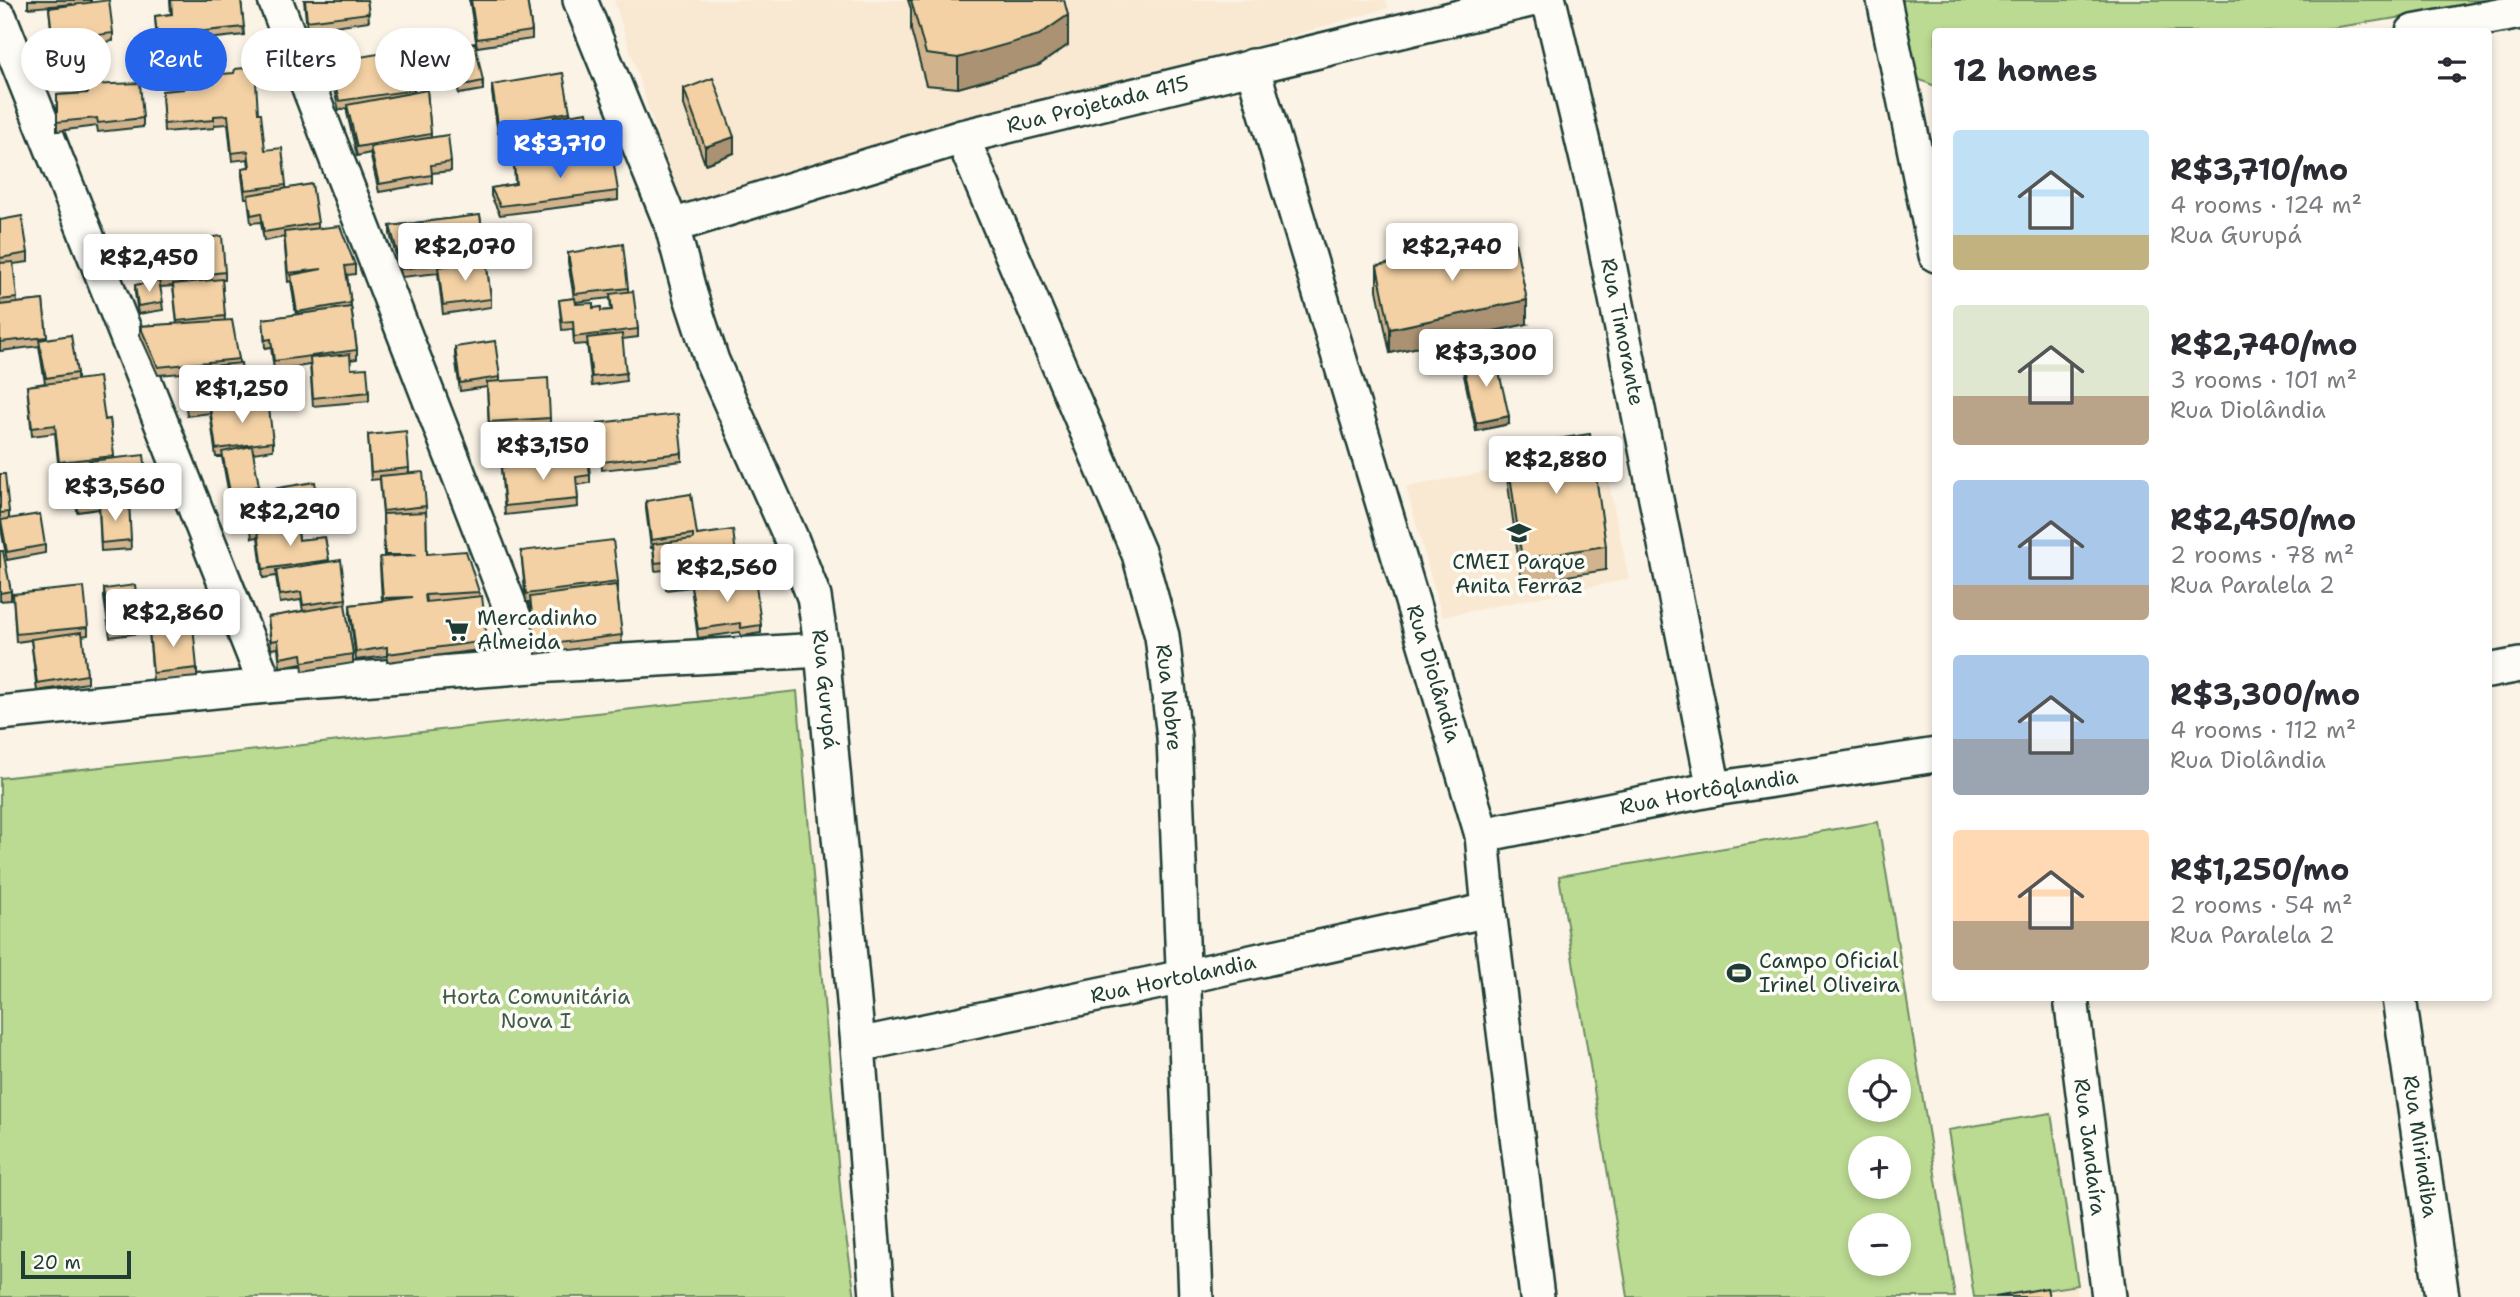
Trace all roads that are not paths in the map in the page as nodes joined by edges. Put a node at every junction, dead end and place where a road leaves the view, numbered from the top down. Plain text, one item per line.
1 (275, 0) edge
2 (580, 0) edge
3 (1530, 0) edge
4 (1549, 0) edge
5 (1884, 0) edge
6 (2520, 12) edge
7 (0, 18) edge
8 (2434, 28) edge
9 (1252, 66) junction
10 (1921, 115) edge
11 (962, 137) junction
12 (1932, 218) edge
13 (672, 226) junction
14 (822, 650) junction
15 (2520, 665) edge
16 (533, 666) junction
17 (2492, 670) edge
18 (266, 686) junction
19 (0, 712) edge
20 (1932, 756) edge
21 (1713, 789) junction
22 (1482, 835) junction
23 (1489, 910) junction
24 (1183, 977) junction
25 (2071, 1001) edge
26 (2399, 1001) edge
27 (858, 1045) junction
28 (877, 1297) edge
29 (1196, 1297) edge
30 (1537, 1297) edge
31 (2109, 1297) edge
32 (2442, 1297) edge

1 - 16 street
2 - 13 street, Rua Gurupá
3 - 9 street, Rua Projetada 415
4 - 21 street, Rua Timorante
5 - 10 street
6 - 8 street
7 - 18 street
9 - 11 street, Rua Projetada 415
9 - 22 street, Rua Diolândia
10 - 12 street
11 - 13 street, Rua Projetada 415
11 - 24 street, Rua Nobre
13 - 14 street, Rua Gurupá
14 - 16 street
14 - 27 street, Rua Gurupá
15 - 17 street
16 - 18 street
18 - 19 street
20 - 21 street, Rua Hortôqlandia
21 - 22 street, Rua Hortôqlandia
22 - 23 street, Rua Diolândia
23 - 24 street, Rua Hortolandia
23 - 30 street, Rua Diolândia
24 - 27 street, Rua Hortolandia
24 - 29 street, Rua Nobre
25 - 31 street, Rua Jandaíra
26 - 32 street, Rua Mirindiba
27 - 28 street, Rua Gurupá

